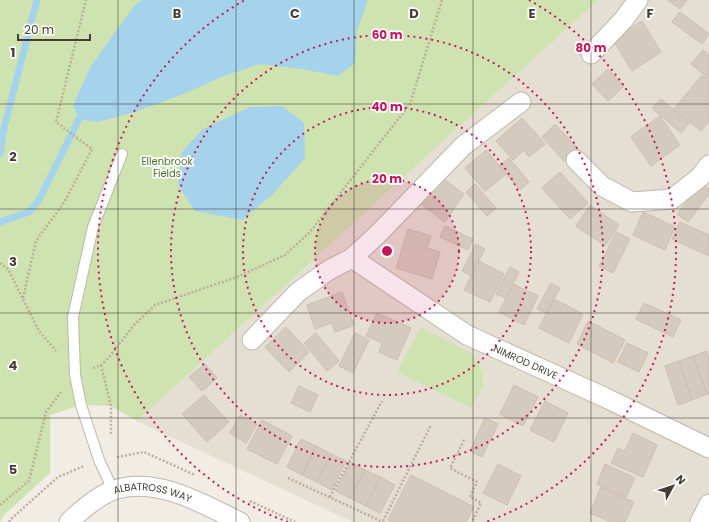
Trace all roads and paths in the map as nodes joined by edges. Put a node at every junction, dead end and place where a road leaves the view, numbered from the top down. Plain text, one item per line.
1 (86, 0) edge
2 (442, 0) edge
3 (638, 0) edge
4 (591, 54) dead end
5 (521, 102) dead end
6 (122, 154) dead end
7 (576, 160) dead end
8 (709, 165) edge
9 (352, 258) junction
10 (0, 263) edge
11 (23, 298) junction
12 (252, 340) dead end
13 (101, 365) junction
14 (75, 375) junction
15 (382, 402) dead end
16 (431, 424) dead end
17 (110, 437) dead end
18 (464, 440) dead end
19 (709, 448) edge
20 (288, 478) dead end
21 (113, 490) junction
22 (330, 497) junction
23 (709, 504) edge
24 (0, 505) edge
25 (69, 522) edge
26 (240, 522) edge
27 (383, 522) edge
28 (472, 522) edge
29 (700, 522) edge

1 - 11 path
2 - 13 path
3 - 4 street
5 - 9 street
6 - 14 lane
7 - 8 street
9 - 12 street
9 - 19 street, NIMROD DRIVE
10 - 11 path
11 - 14 path
13 - 14 path
13 - 17 path
14 - 21 lane
14 - 24 path
15 - 22 path
16 - 27 path
18 - 28 path
20 - 22 path
21 - 25 street, ALBATROSS WAY
21 - 26 street, ALBATROSS WAY
22 - 27 path
23 - 29 street

